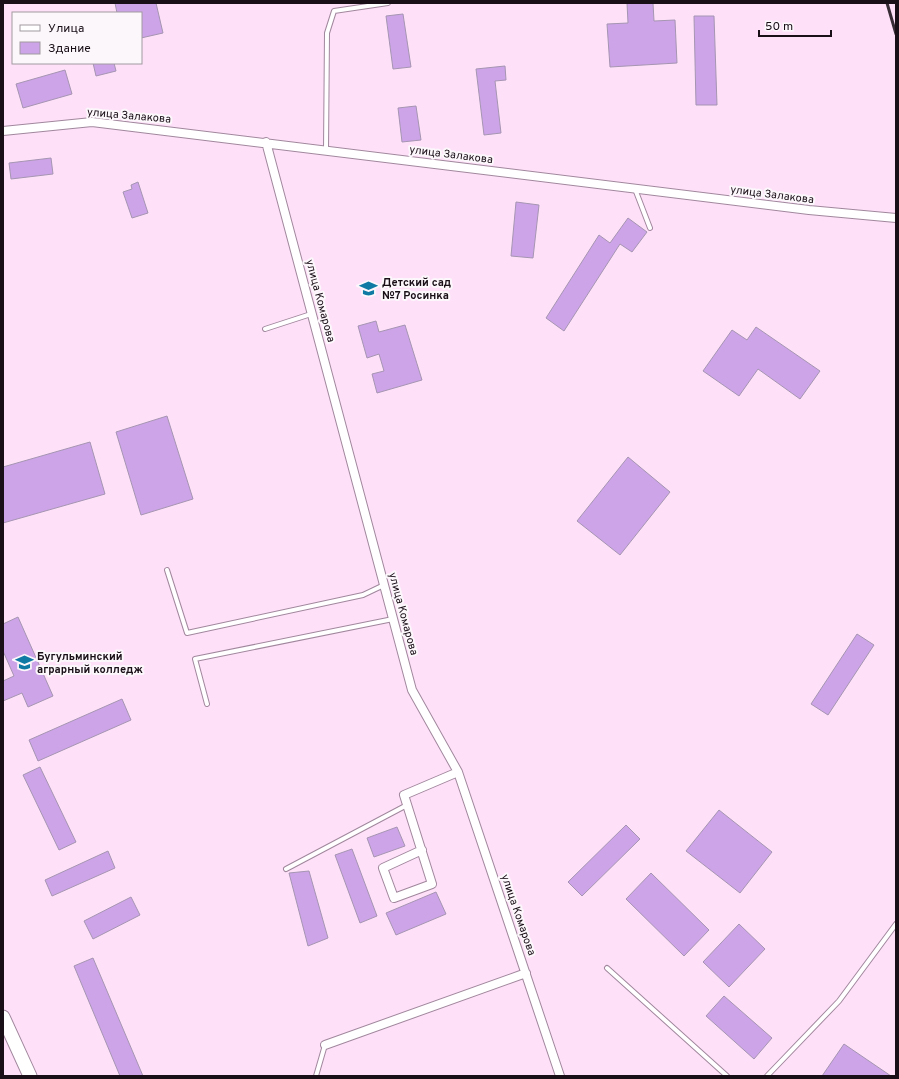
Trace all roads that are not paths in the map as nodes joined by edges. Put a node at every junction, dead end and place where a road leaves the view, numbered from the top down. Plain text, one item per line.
1 (388, 3) edge
2 (3, 131) edge
3 (266, 142) junction
4 (326, 150) junction
5 (635, 189) junction
6 (896, 218) edge
7 (650, 228) dead end
8 (312, 314) junction
9 (265, 329) dead end
10 (167, 570) dead end
11 (384, 585) junction
12 (393, 618) junction
13 (207, 704) dead end
14 (458, 772) junction
15 (408, 805) junction
16 (422, 850) junction
17 (286, 869) dead end
18 (896, 924) edge
19 (607, 968) dead end
20 (526, 973) junction
21 (3, 1017) edge
22 (325, 1045) joint
23 (30, 1076) edge
24 (316, 1076) edge
25 (560, 1076) edge
26 (727, 1076) edge
27 (766, 1076) edge

1 - 4 lane
2 - 3 street, улица Залакова
3 - 4 street, улица Залакова
3 - 8 street, улица Комарова
4 - 5 street, улица Залакова
5 - 6 street, улица Залакова
5 - 7 lane
8 - 9 lane
8 - 11 street, улица Комарова
10 - 11 lane
11 - 12 street, улица Комарова
12 - 13 lane
12 - 14 street, улица Комарова
14 - 15 street
14 - 20 street, улица Комарова
15 - 16 street
15 - 17 lane
16 - 16 street
18 - 27 lane
19 - 26 lane
20 - 22 street
20 - 25 street, улица Комарова
21 - 23 main road
22 - 24 lane

